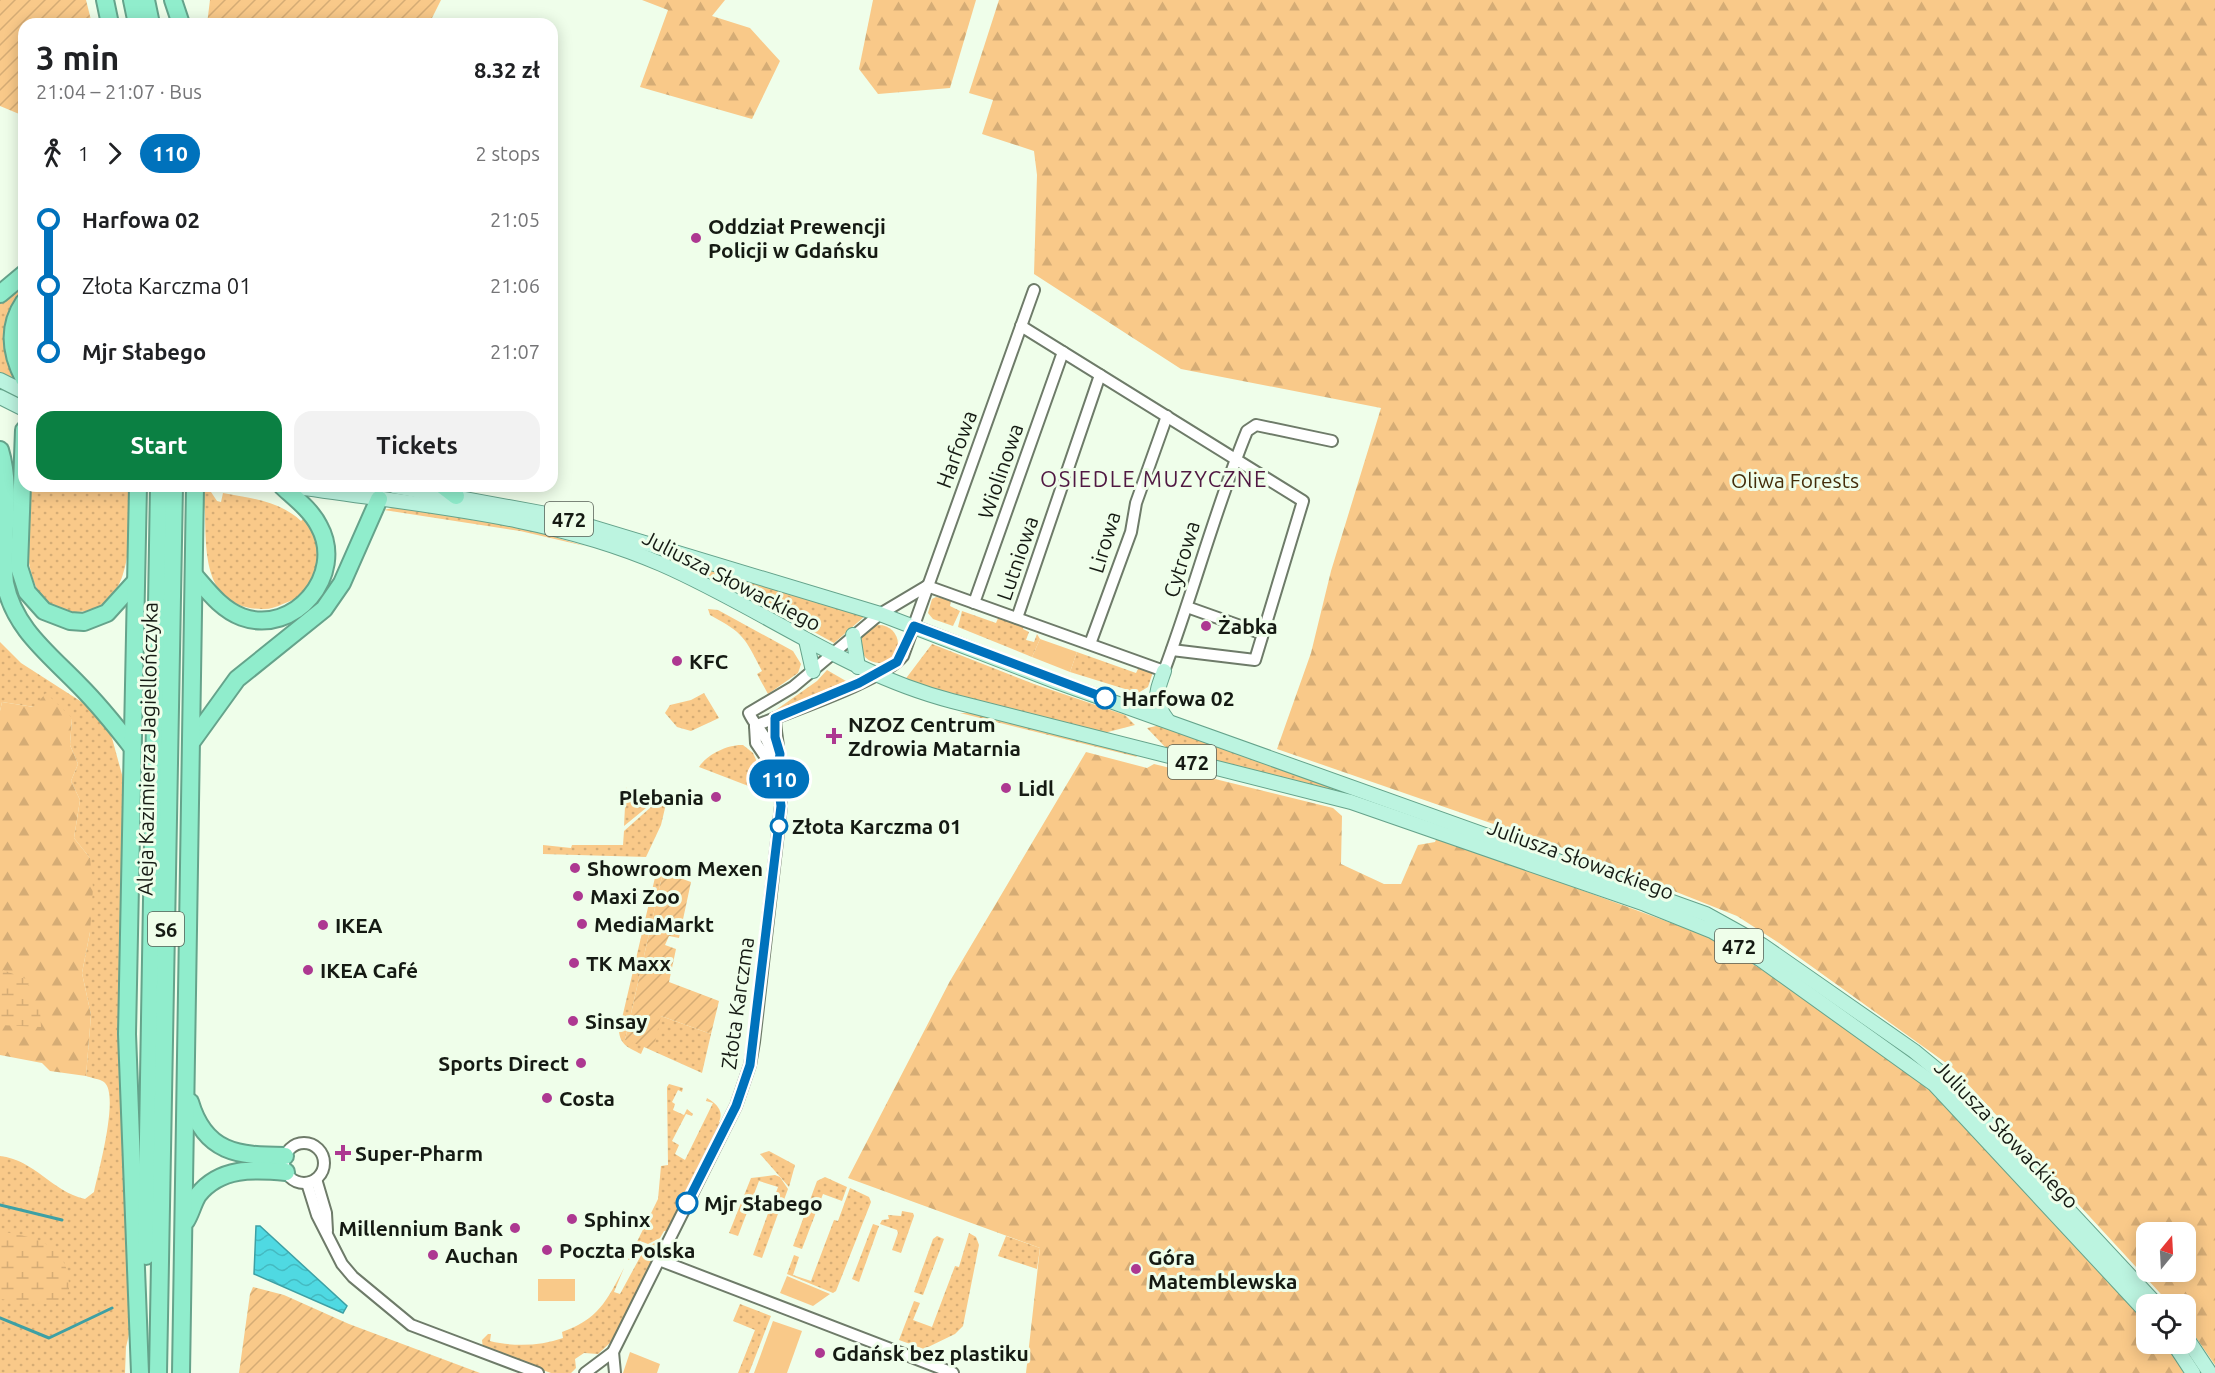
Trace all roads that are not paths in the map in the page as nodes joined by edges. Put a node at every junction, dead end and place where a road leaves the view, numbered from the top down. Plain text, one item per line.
1 (105, 0) edge
2 (132, 0) edge
3 (146, 0) edge
4 (172, 0) edge
5 (109, 18) edge
6 (136, 18) edge
7 (150, 18) edge
8 (174, 18) edge
9 (178, 18) edge
10 (18, 279) edge
11 (1034, 290) dead end
12 (0, 294) edge
13 (18, 315) edge
14 (1020, 326) junction
15 (1063, 352) junction
16 (18, 364) edge
17 (1100, 375) junction
18 (0, 380) edge
19 (18, 389) edge
20 (0, 397) edge
21 (18, 406) edge
22 (1167, 416) junction
23 (1332, 441) dead end
24 (0, 450) edge
25 (1236, 459) junction
26 (20, 492) edge
27 (138, 492) edge
28 (159, 492) edge
29 (174, 492) edge
30 (195, 492) edge
31 (288, 492) edge
32 (332, 492) edge
33 (454, 492) edge
34 (379, 499) junction
35 (194, 575) junction
36 (136, 581) junction
37 (927, 586) junction
38 (974, 603) junction
39 (1187, 607) junction
40 (880, 614) junction
41 (1017, 618) junction
42 (914, 626) junction
43 (1263, 634) junction
44 (853, 635) junction
45 (807, 640) junction
46 (1090, 644) junction
47 (1172, 650) junction
48 (833, 654) junction
49 (858, 667) junction
50 (813, 671) junction
51 (1164, 671) junction
52 (875, 675) junction
53 (775, 718) junction
54 (1168, 720) junction
55 (755, 726) junction
56 (192, 741) junction
57 (132, 747) junction
58 (777, 774) junction
59 (185, 1094) junction
60 (285, 1164) junction
61 (312, 1181) junction
62 (2062, 1210) junction
63 (183, 1224) junction
64 (2094, 1245) junction
65 (659, 1260) junction
66 (2145, 1294) edge
67 (2136, 1299) edge
68 (612, 1352) junction
69 (2196, 1353) edge
70 (2181, 1354) edge
71 (584, 1372) edge
72 (142, 1373) edge
73 (158, 1373) edge
74 (181, 1373) edge
75 (538, 1373) edge
76 (615, 1373) edge
77 (953, 1373) edge
78 (2193, 1373) edge
79 (2210, 1373) edge

1 - 5 highway
2 - 6 highway
3 - 7 highway
4 - 8 highway
4 - 9 highway
10 - 12 highway
11 - 14 street, Harfowa
13 - 16 highway
14 - 15 street
14 - 37 street, Harfowa
15 - 17 street
15 - 38 street, Wiolinowa
17 - 22 street
17 - 41 street, Lutniowa
18 - 19 main road
20 - 21 main road
22 - 25 street
22 - 46 street, Lirowa
23 - 25 street
24 - 57 highway
25 - 39 street, Cytrowa
25 - 43 street
26 - 36 highway
27 - 36 highway
28 - 72 highway, Aleja Kazimierza Jagiellończyka / S6
29 - 73 highway, Aleja Kazimierza Jagiellończyka / S6
30 - 35 highway
31 - 35 highway
32 - 34 main road, Juliusza Słowackiego / 472
33 - 40 main road, Juliusza Słowackiego / 472
34 - 45 main road, Juliusza Słowackiego / 472
34 - 56 highway
35 - 56 highway
36 - 57 highway
37 - 38 street
37 - 40 street
37 - 42 street, Harfowa
38 - 41 street
39 - 43 street
39 - 47 street, Cytrowa
40 - 42 main road, 472
40 - 44 street
41 - 46 street
42 - 52 street
42 - 54 main road, Juliusza Słowackiego / 472
43 - 47 street
44 - 48 street, Złota Karczma
44 - 49 main road
45 - 48 main road, Juliusza Słowackiego / 472
45 - 50 main road
46 - 51 street
47 - 51 street, Cytrowa
48 - 49 main road, 472
48 - 50 street, Złota Karczma
49 - 52 main road, 472
50 - 55 street, Złota Karczma
51 - 54 main road
52 - 53 street
52 - 62 main road, Juliusza Słowackiego / 472
53 - 55 street
53 - 58 street, Złota Karczma
54 - 62 main road, Juliusza Słowackiego / 472
55 - 58 street, Złota Karczma
56 - 59 highway
57 - 72 highway
58 - 65 street, Złota Karczma
59 - 60 highway
59 - 63 highway
60 - 61 street
60 - 61 street
60 - 63 highway
61 - 75 street
62 - 64 main road, Juliusza Słowackiego / 472
63 - 74 highway
64 - 66 main road, Juliusza Słowackiego / 472
64 - 67 main road, Juliusza Słowackiego / 472
65 - 68 street, Złota Karczma
65 - 77 street
68 - 71 street, Złota Karczma
68 - 76 street
69 - 79 main road
70 - 78 main road

